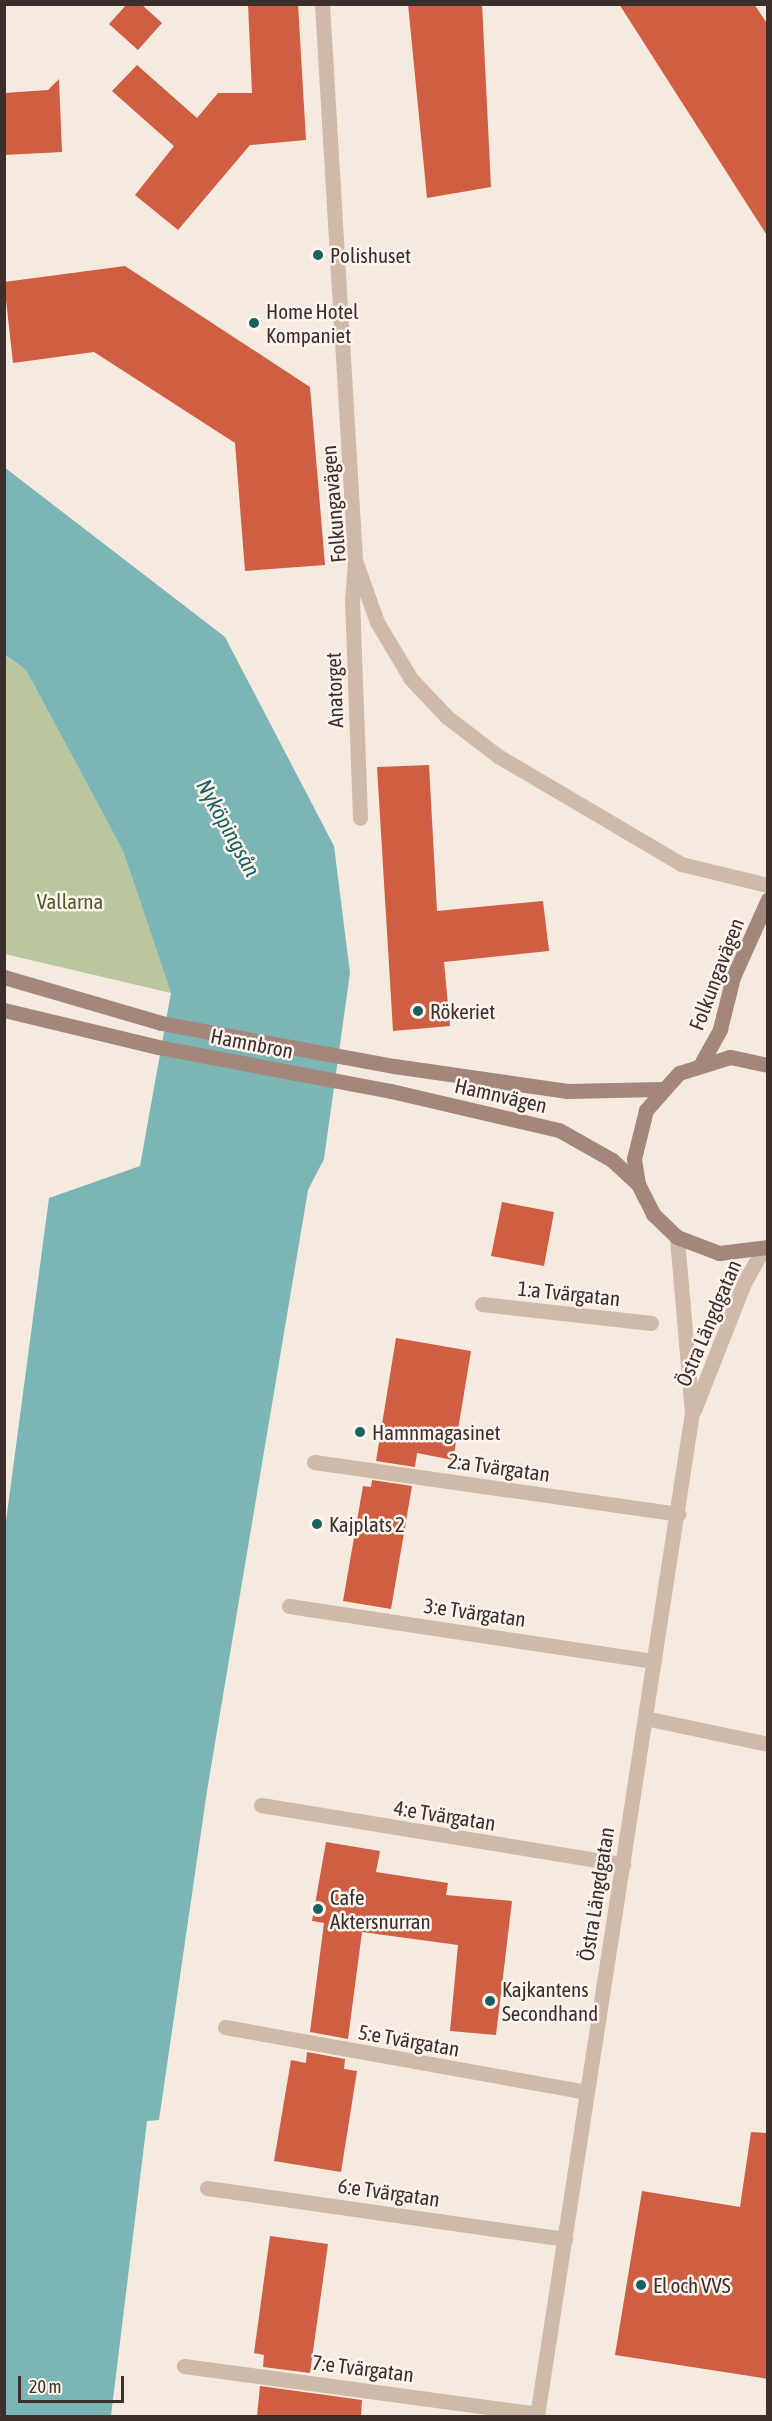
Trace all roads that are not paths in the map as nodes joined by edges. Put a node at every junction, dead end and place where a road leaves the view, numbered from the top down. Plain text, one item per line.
1 (322, 4) edge
2 (355, 560) junction
3 (360, 818) dead end
4 (768, 885) edge
5 (768, 899) edge
6 (4, 977) edge
7 (4, 1010) edge
8 (342, 1056) joint
9 (702, 1062) junction
10 (768, 1065) edge
11 (338, 1081) joint
12 (660, 1089) junction
13 (638, 1184) junction
14 (677, 1237) junction
15 (765, 1248) edge
16 (482, 1304) dead end
17 (651, 1323) dead end
18 (692, 1413) junction
19 (314, 1462) dead end
20 (678, 1514) junction
21 (289, 1606) dead end
22 (654, 1661) junction
23 (645, 1718) junction
24 (768, 1744) edge
25 (261, 1806) dead end
26 (623, 1864) junction
27 (225, 2028) dead end
28 (586, 2092) junction
29 (207, 2188) dead end
30 (565, 2239) junction
31 (184, 2366) dead end
32 (537, 2415) edge

1 - 2 street, Folkungavägen
2 - 3 street, Anatorget
2 - 4 street, Folkungavägen
5 - 9 main road, Folkungavägen
6 - 8 main road, Hamnbron
7 - 11 main road, Hamnbron
8 - 12 main road, Hamnvägen
9 - 10 main road
9 - 12 main road
11 - 13 main road, Hamnvägen
12 - 13 main road
13 - 14 main road
14 - 15 main road
14 - 18 street, Östra Längdgatan
15 - 18 street, Östra Längdgatan
16 - 17 street, 1:a Tvärgatan
18 - 20 street, Östra Längdgatan
19 - 20 street, 2:a Tvärgatan
20 - 22 street, Östra Längdgatan
21 - 22 street, 3:e Tvärgatan
22 - 23 street, Östra Längdgatan
23 - 24 street
23 - 26 street, Östra Längdgatan
25 - 26 street, 4:e Tvärgatan
26 - 28 street, Östra Längdgatan
27 - 28 street, 5:e Tvärgatan
28 - 30 street, Östra Längdgatan
29 - 30 street, 6:e Tvärgatan
30 - 32 street, Östra Längdgatan
31 - 32 street, 7:e Tvärgatan

